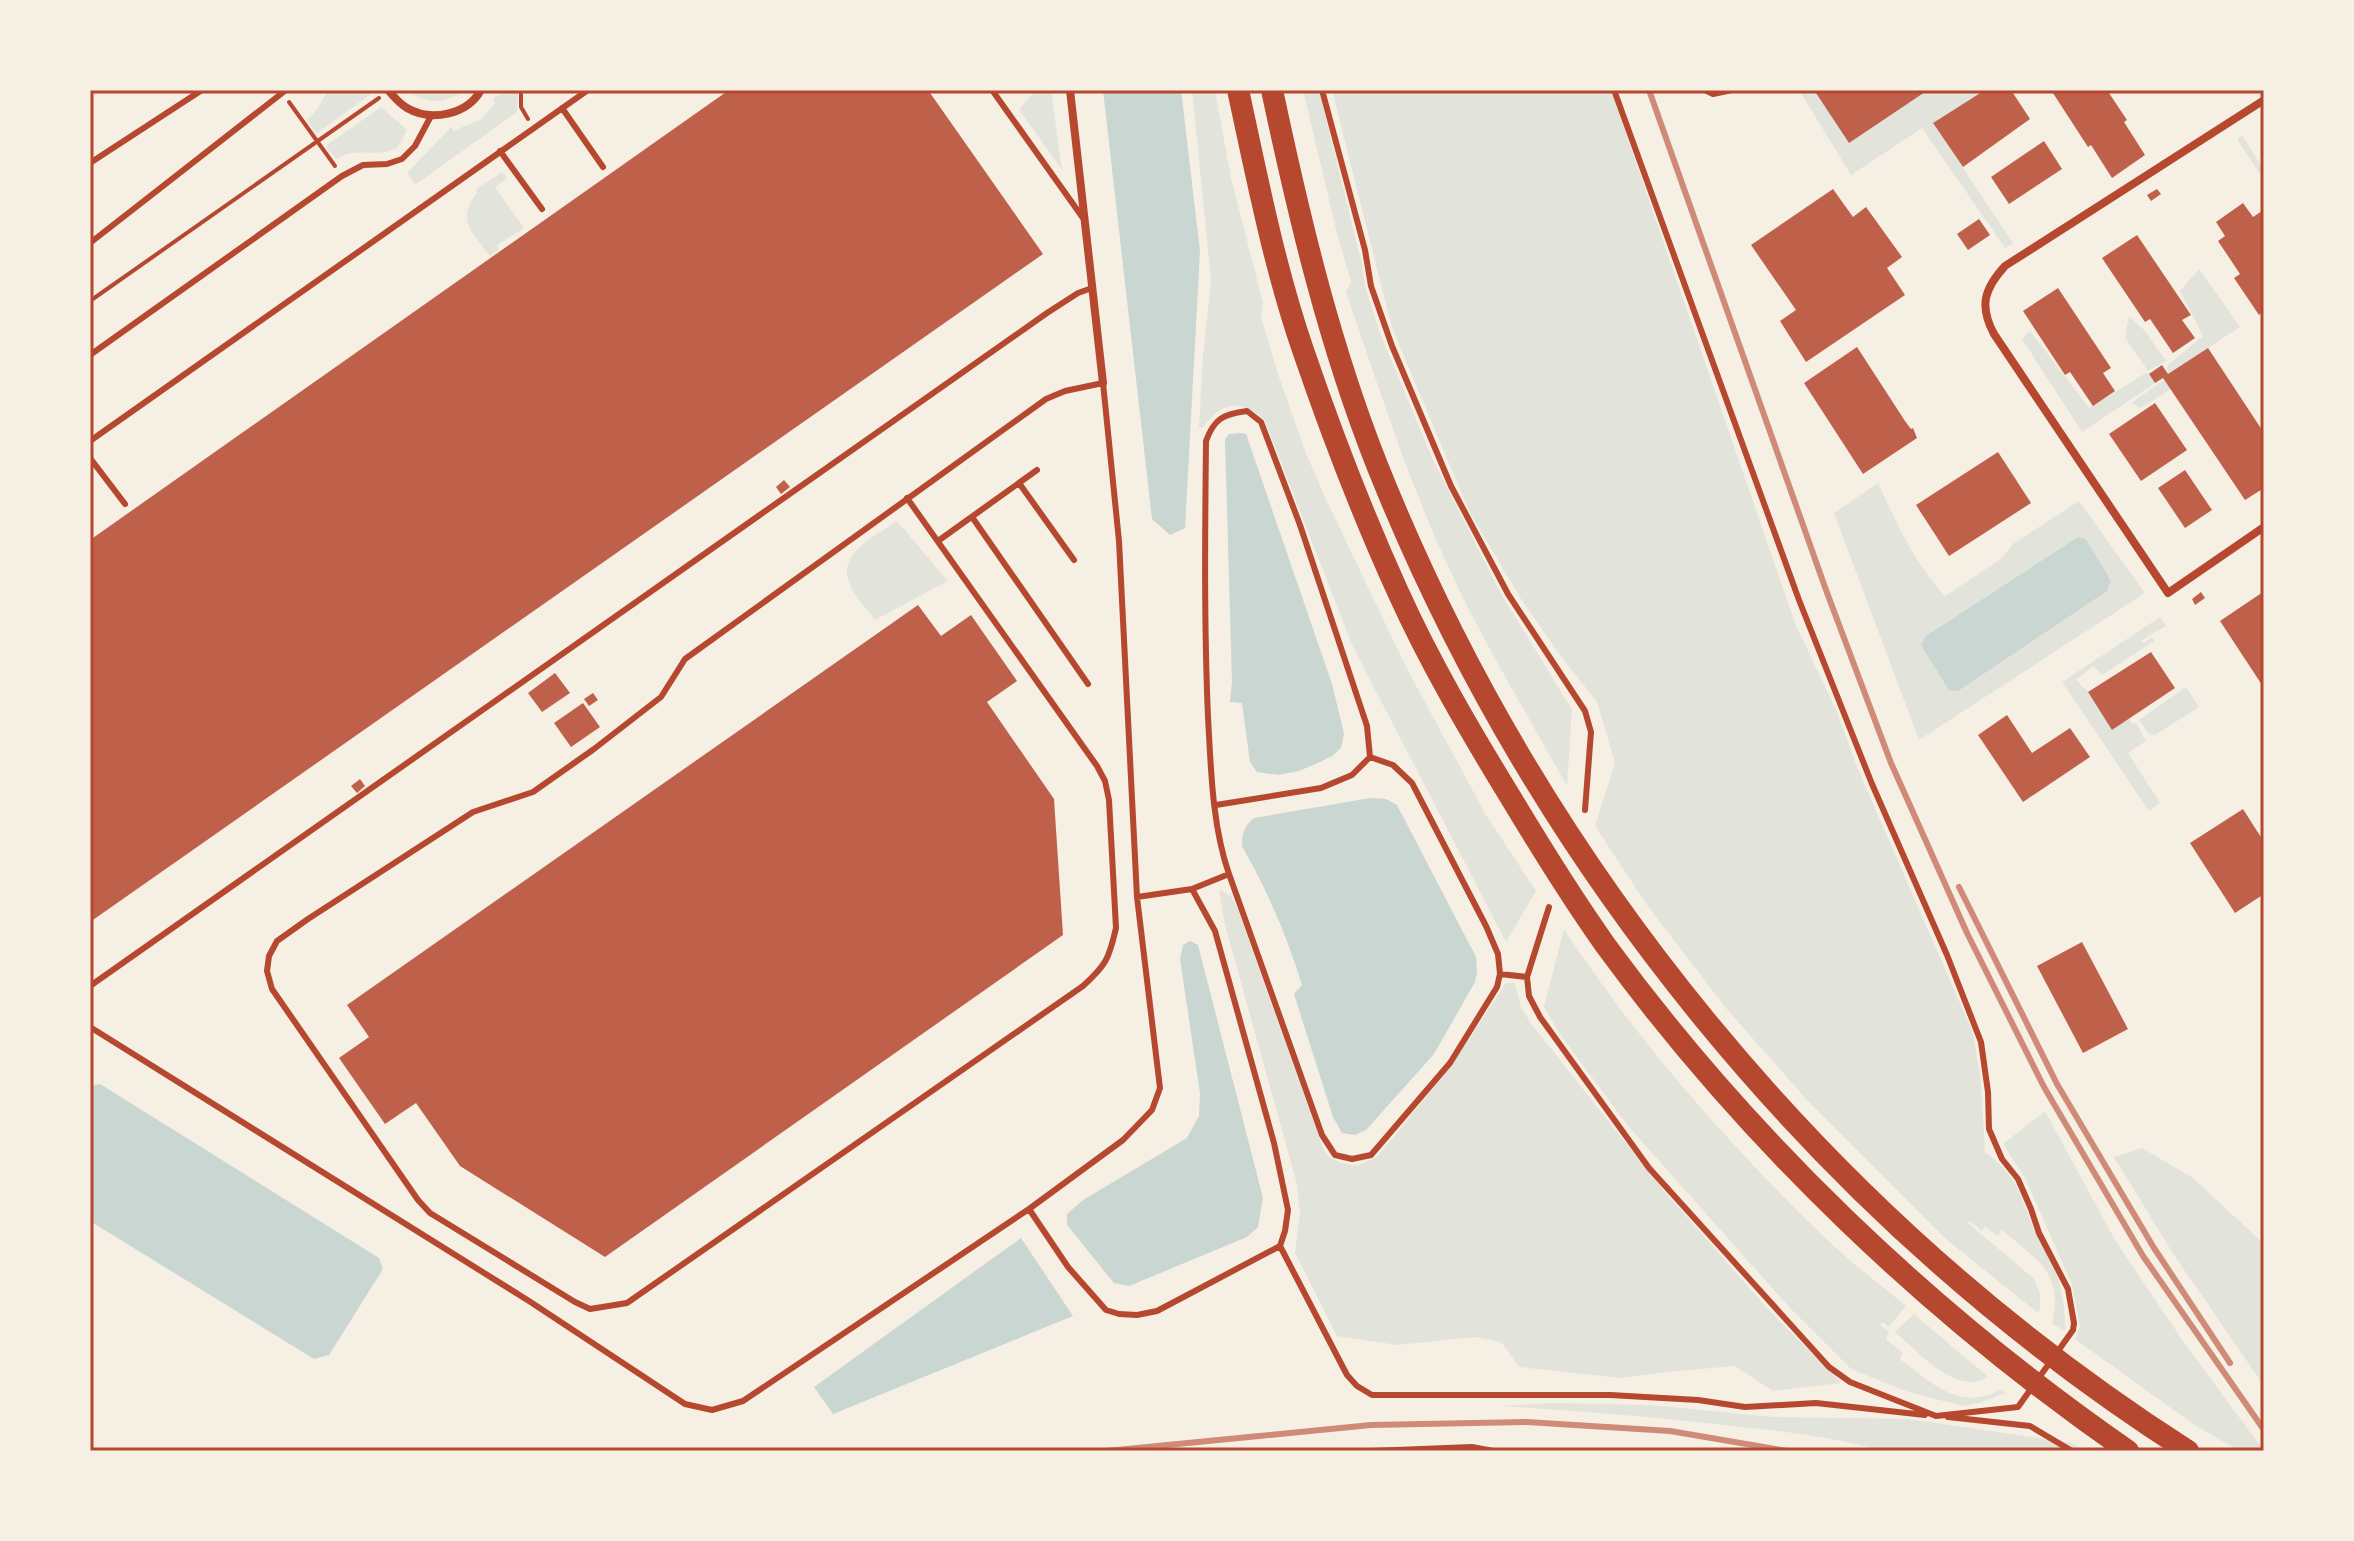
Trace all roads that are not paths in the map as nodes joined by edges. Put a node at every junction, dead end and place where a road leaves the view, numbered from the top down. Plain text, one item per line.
1 (202, 90) edge
2 (481, 90) edge
3 (588, 90) edge
4 (992, 90) edge
5 (1070, 90) edge
6 (1238, 90) edge
7 (1272, 90) edge
8 (1322, 90) edge
9 (1614, 90) edge
10 (1705, 90) edge
11 (1732, 90) edge
12 (388, 91) edge
13 (285, 92) edge
14 (2264, 100) edge
15 (562, 108) junction
16 (431, 116) junction
17 (500, 151) junction
18 (90, 163) edge
19 (603, 167) dead end
20 (542, 209) dead end
21 (1085, 221) junction
22 (90, 243) edge
23 (1092, 288) junction
24 (90, 355) edge
25 (1103, 383) junction
26 (90, 441) edge
27 (90, 458) edge
28 (1037, 470) dead end
29 (1019, 483) junction
30 (907, 498) junction
31 (125, 504) dead end
32 (972, 517) junction
33 (2264, 527) edge
34 (938, 541) junction
35 (1074, 560) dead end
36 (1088, 684) dead end
37 (1370, 757) junction
38 (1216, 805) junction
39 (1585, 810) dead end
40 (1229, 874) junction
41 (1192, 889) junction
42 (1137, 897) junction
43 (1549, 907) dead end
44 (1500, 974) junction
45 (1527, 977) junction
46 (90, 986) edge
47 (90, 1027) edge
48 (1029, 1209) junction
49 (1280, 1246) junction
50 (1936, 1416) junction
51 (1371, 1451) edge
52 (1493, 1451) edge
53 (2072, 1451) edge
54 (2128, 1451) edge
55 (2188, 1451) edge

1 - 18 lane
2 - 16 street
3 - 15 lane
4 - 21 lane
5 - 21 street
6 - 54 highway
7 - 55 highway
8 - 39 lane
9 - 50 lane
10 - 11 lane
12 - 16 street
13 - 22 lane
14 - 33 street
15 - 17 lane
15 - 19 lane
16 - 24 lane
17 - 20 lane
17 - 26 lane
21 - 23 street
23 - 25 street
23 - 46 lane
25 - 30 lane
25 - 42 lane
27 - 31 lane
28 - 29 lane
29 - 32 lane
29 - 35 lane
30 - 34 lane
30 - 34 lane
32 - 34 lane
32 - 36 lane
37 - 38 lane
37 - 38 lane
37 - 44 lane
38 - 40 lane
40 - 41 lane
40 - 44 lane
41 - 42 lane
41 - 49 lane
42 - 48 lane
43 - 45 lane
44 - 45 lane
45 - 50 lane
47 - 48 lane
48 - 49 lane
49 - 50 lane
50 - 53 lane
51 - 52 lane

